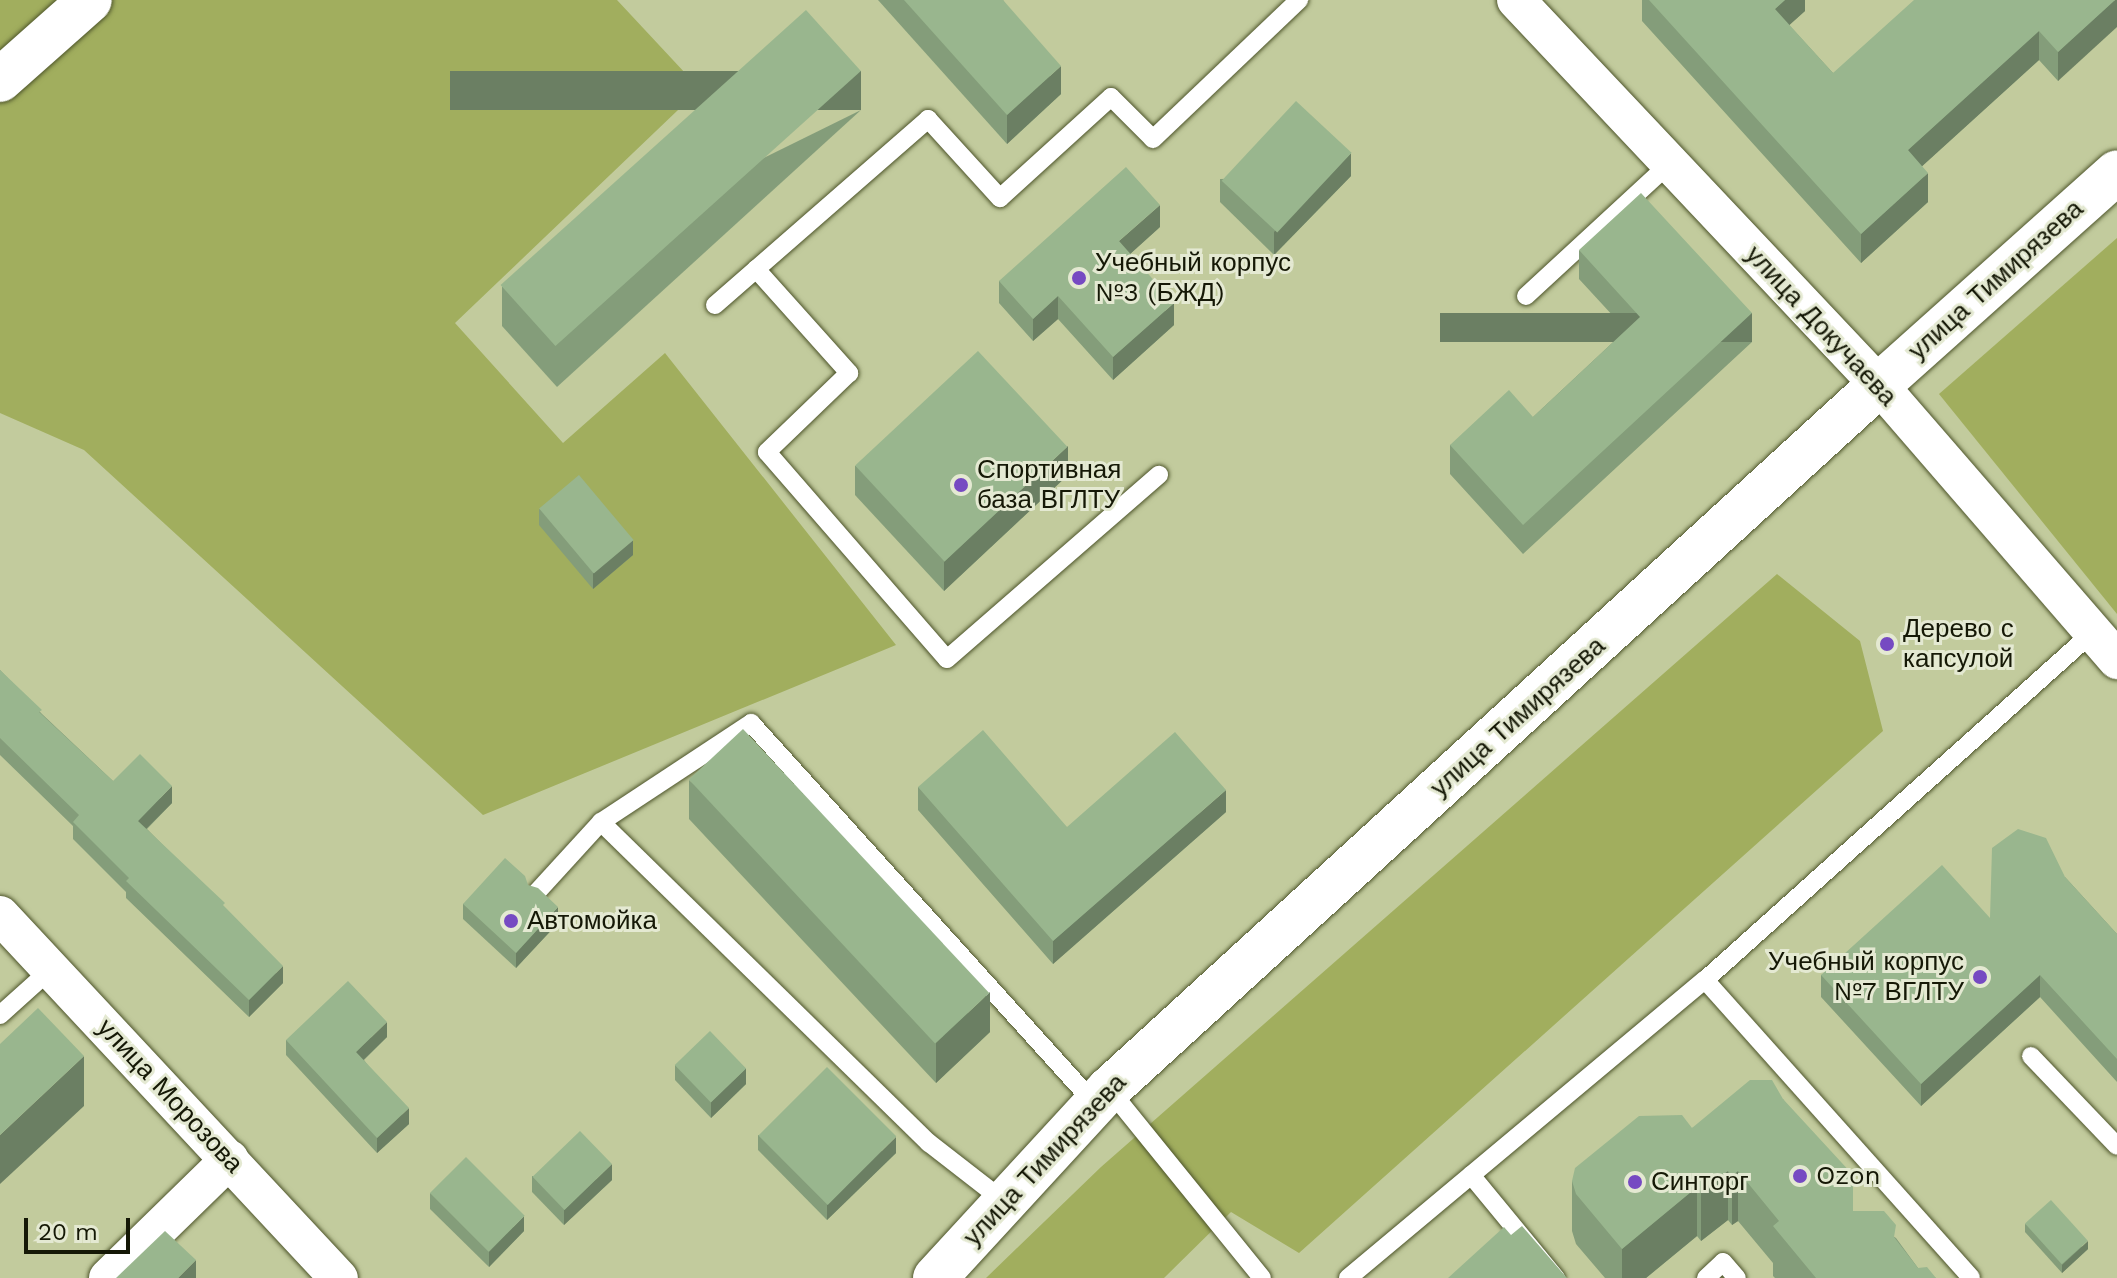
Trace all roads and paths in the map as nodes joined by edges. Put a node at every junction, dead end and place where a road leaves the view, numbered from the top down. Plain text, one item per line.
1 (90, 0) edge
2 (1299, 0) edge
3 (1516, 0) edge
4 (0, 80) edge
5 (1669, 164) junction
6 (2117, 172) edge
7 (756, 269) junction
8 (1526, 296) dead end
9 (715, 305) dead end
10 (1879, 385) junction
11 (1159, 475) dead end
12 (2093, 632) junction
13 (2117, 660) edge
14 (601, 822) junction
15 (537, 892) edge
16 (0, 915) edge
17 (51, 969) junction
18 (1705, 980) junction
19 (0, 1015) edge
20 (2031, 1056) dead end
21 (1102, 1096) junction
22 (2117, 1146) edge
23 (230, 1159) junction
24 (1471, 1175) junction
25 (1005, 1202) junction
26 (108, 1278) edge
27 (339, 1278) edge
28 (935, 1278) edge
29 (1262, 1278) edge
30 (1348, 1278) edge
31 (1556, 1278) edge
32 (1706, 1278) edge
33 (1737, 1278) edge
34 (1971, 1278) edge

1 - 4 main road
2 - 7 lane
3 - 5 street, улица Докучаева
5 - 8 lane
5 - 10 street, улица Докучаева
6 - 10 main road, улица Тимирязева
7 - 9 lane
7 - 11 lane
10 - 12 street, улица Докучаева
10 - 21 main road, улица Тимирязева
12 - 13 street, улица Докучаева
12 - 18 lane
14 - 15 lane
14 - 21 lane
14 - 25 lane
16 - 17 street, улица Морозова
17 - 19 lane
17 - 23 street, улица Морозова
18 - 24 lane
18 - 34 lane
20 - 22 lane
21 - 25 main road, улица Тимирязева
21 - 29 lane
23 - 26 street
23 - 27 street, улица Морозова
24 - 30 lane
24 - 31 lane
25 - 28 main road, улица Тимирязева
32 - 33 lane

